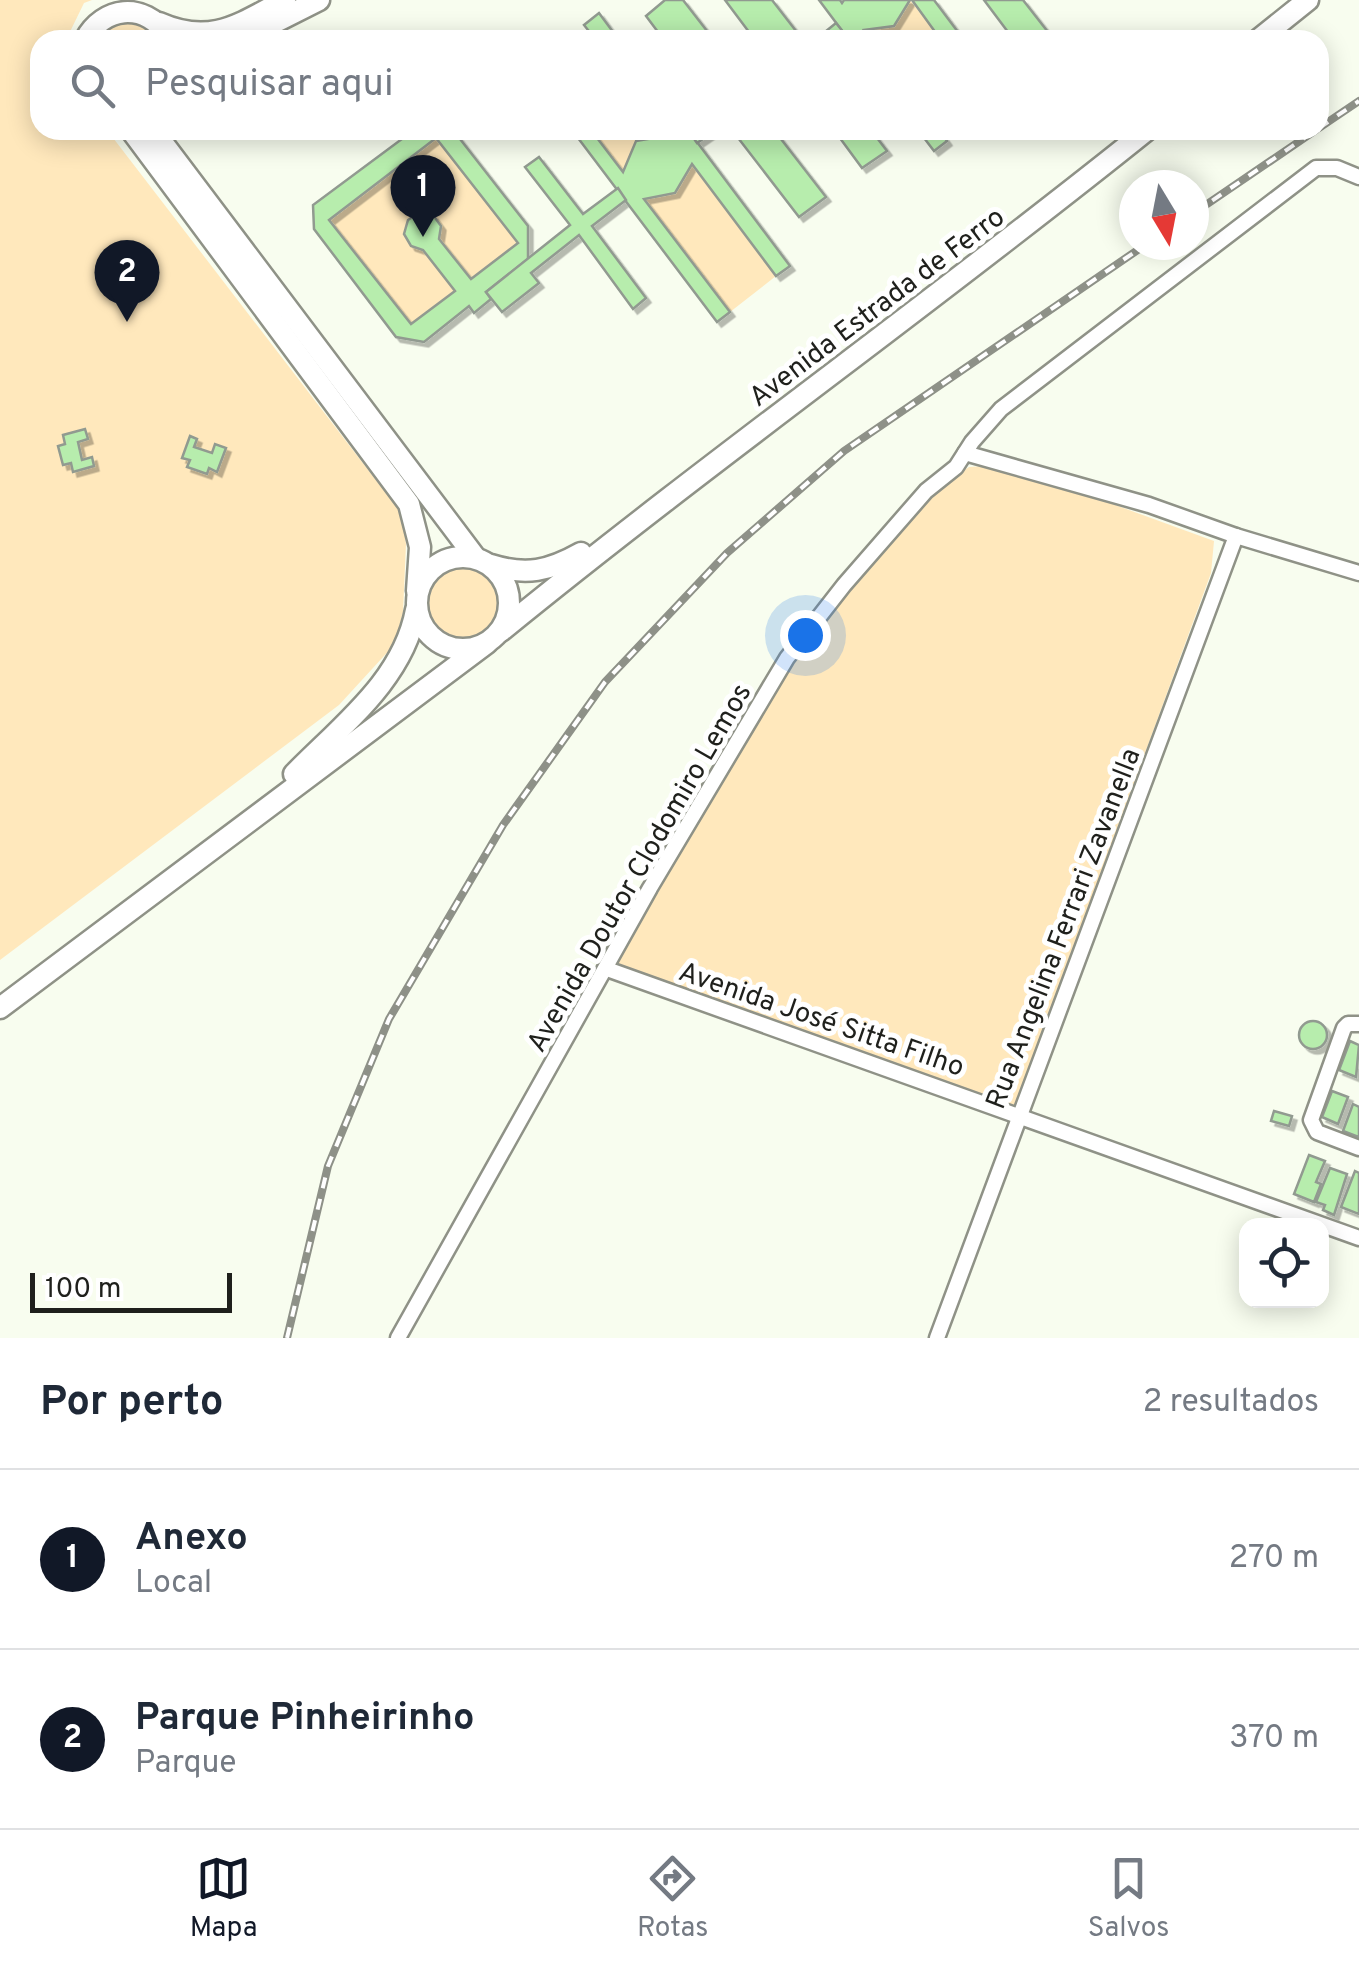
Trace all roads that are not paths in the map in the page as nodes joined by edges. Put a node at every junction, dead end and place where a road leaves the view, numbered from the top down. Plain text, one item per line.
1 (285, 0) edge
2 (319, 0) edge
3 (1308, 0) edge
4 (91, 30) edge
5 (162, 30) edge
6 (222, 30) edge
7 (260, 30) edge
8 (1270, 30) edge
9 (138, 140) edge
10 (161, 140) edge
11 (1134, 140) edge
12 (1359, 177) edge
13 (965, 453) junction
14 (635, 522) junction
15 (1236, 536) junction
16 (483, 561) junction
17 (1359, 573) edge
18 (417, 600) junction
19 (494, 637) junction
20 (247, 822) junction
21 (607, 970) junction
22 (0, 1008) edge
23 (1359, 1024) edge
24 (1019, 1114) junction
25 (1359, 1148) edge
26 (1359, 1238) edge
27 (398, 1338) edge
28 (937, 1338) edge

1 - 6 main road
2 - 7 main road
3 - 8 main road
4 - 5 main road
9 - 18 main road
10 - 16 main road
11 - 14 main road, Avenida Estrada de Ferro
12 - 13 street, Avenida Doutor Clodomiro Lemos
13 - 15 street
13 - 21 street, Avenida Doutor Clodomiro Lemos
14 - 16 main road, Avenida Estrada de Ferro
14 - 19 main road, Avenida Estrada de Ferro
15 - 17 street
15 - 24 street, Rua Angelina Ferrari Zavanella
16 - 18 main road, Avenida Estrada de Ferro
16 - 19 main road
18 - 19 main road
18 - 20 main road, Avenida Estrada de Ferro
19 - 20 main road, Avenida Estrada de Ferro
20 - 22 main road, Avenida Estrada de Ferro
21 - 24 street, Avenida José Sitta Filho
21 - 27 street, Avenida Doutor Clodomiro Lemos
23 - 25 street
24 - 26 street, Avenida José Sitta Filho
24 - 28 street, Rua Angelina Ferrari Zavanella

